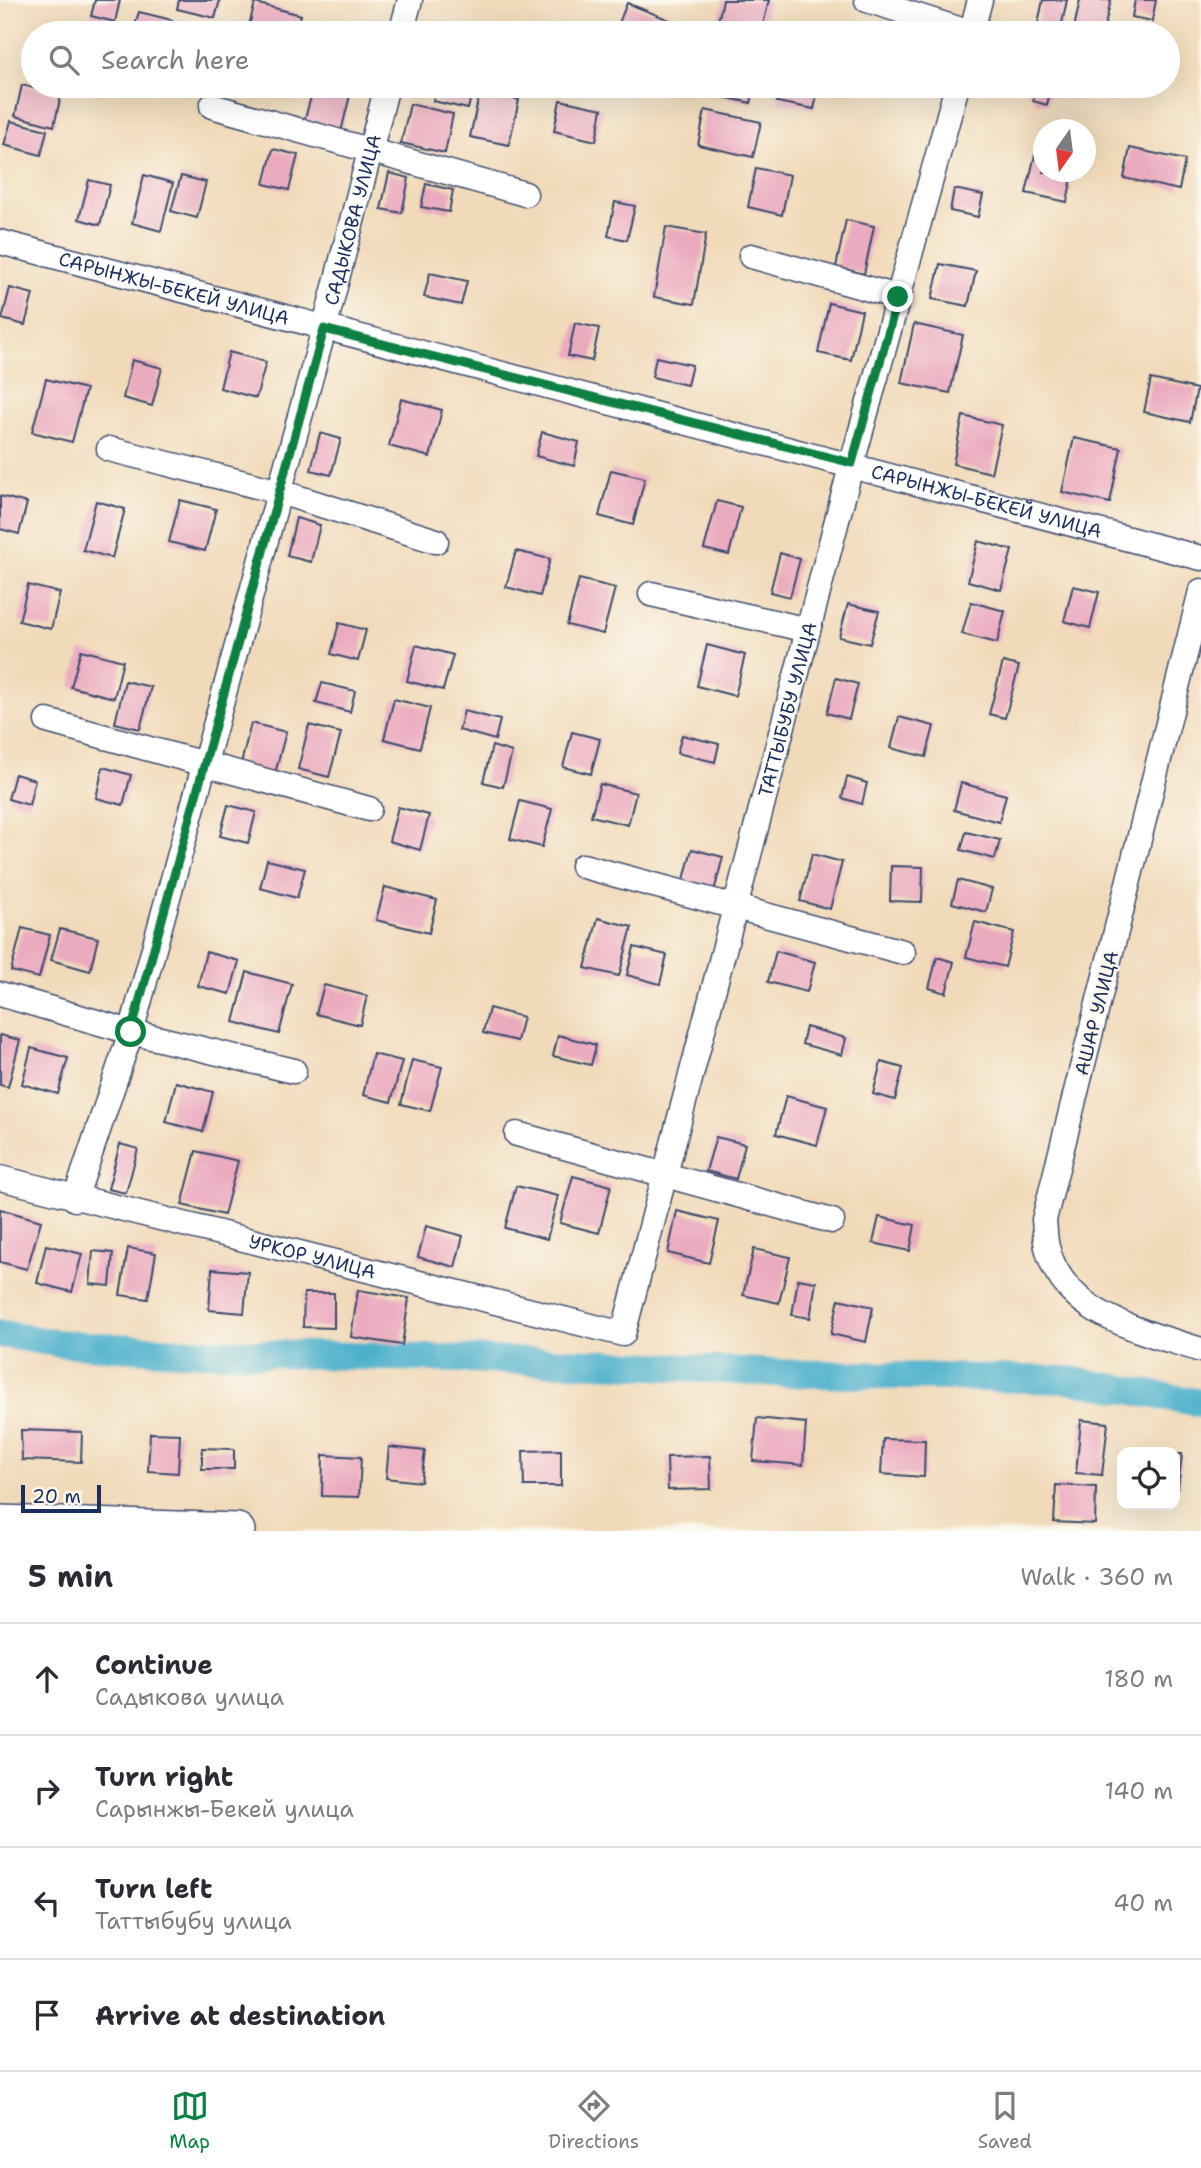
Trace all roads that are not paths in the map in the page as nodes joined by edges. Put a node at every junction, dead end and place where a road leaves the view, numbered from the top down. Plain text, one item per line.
1 (410, 0) edge
2 (867, 0) edge
3 (980, 0) edge
4 (404, 21) edge
5 (933, 21) edge
6 (974, 21) edge
7 (384, 98) edge
8 (954, 98) edge
9 (212, 106) dead end
10 (369, 150) junction
11 (525, 194) dead end
12 (0, 242) edge
13 (751, 256) dead end
14 (898, 297) junction
15 (324, 329) junction
16 (109, 449) dead end
17 (852, 463) junction
18 (280, 492) junction
19 (436, 541) dead end
20 (1201, 558) edge
21 (1201, 591) edge
22 (652, 594) dead end
23 (808, 630) junction
24 (47, 720) dead end
25 (206, 762) junction
26 (369, 809) dead end
27 (583, 866) dead end
28 (736, 906) junction
29 (903, 952) dead end
30 (0, 994) edge
31 (131, 1032) junction
32 (295, 1071) dead end
33 (517, 1134) dead end
34 (665, 1174) junction
35 (0, 1178) edge
36 (75, 1199) junction
37 (832, 1221) dead end
38 (623, 1334) joint
39 (1201, 1350) edge
40 (0, 1523) edge
41 (237, 1531) edge

1 - 4 street
2 - 5 street
3 - 6 street
7 - 10 street, САДЫКОВА УЛИЦА
8 - 14 street, ТАТТЫБУБУ УЛИЦА
9 - 10 street
10 - 11 street
10 - 15 street, САДЫКОВА УЛИЦА
12 - 15 street, САРЫНЖЫ-БЕКЕЙ УЛИЦА
13 - 14 street
14 - 17 street, ТАТТЫБУБУ УЛИЦА
15 - 17 street, САРЫНЖЫ-БЕКЕЙ УЛИЦА
15 - 18 street, САДЫКОВА УЛИЦА
16 - 18 street
17 - 20 street, САРЫНЖЫ-БЕКЕЙ УЛИЦА
17 - 23 street, ТАТТЫБУБУ УЛИЦА
18 - 19 street
18 - 25 street, САДЫКОВА УЛИЦА
21 - 39 street, АШАР УЛИЦА
22 - 23 street
23 - 28 street, ТАТТЫБУБУ УЛИЦА
24 - 25 street
25 - 26 street
25 - 31 street, САДЫКОВА УЛИЦА
27 - 28 street
28 - 29 street
28 - 34 street, ТАТТЫБУБУ УЛИЦА
30 - 31 street
31 - 32 street
31 - 36 street, САДЫКОВА УЛИЦА
33 - 34 street
34 - 37 street
34 - 38 street, ТАТТЫБУБУ УЛИЦА
35 - 36 street, УРКОР УЛИЦА
36 - 38 street, УРКОР УЛИЦА
40 - 41 street

